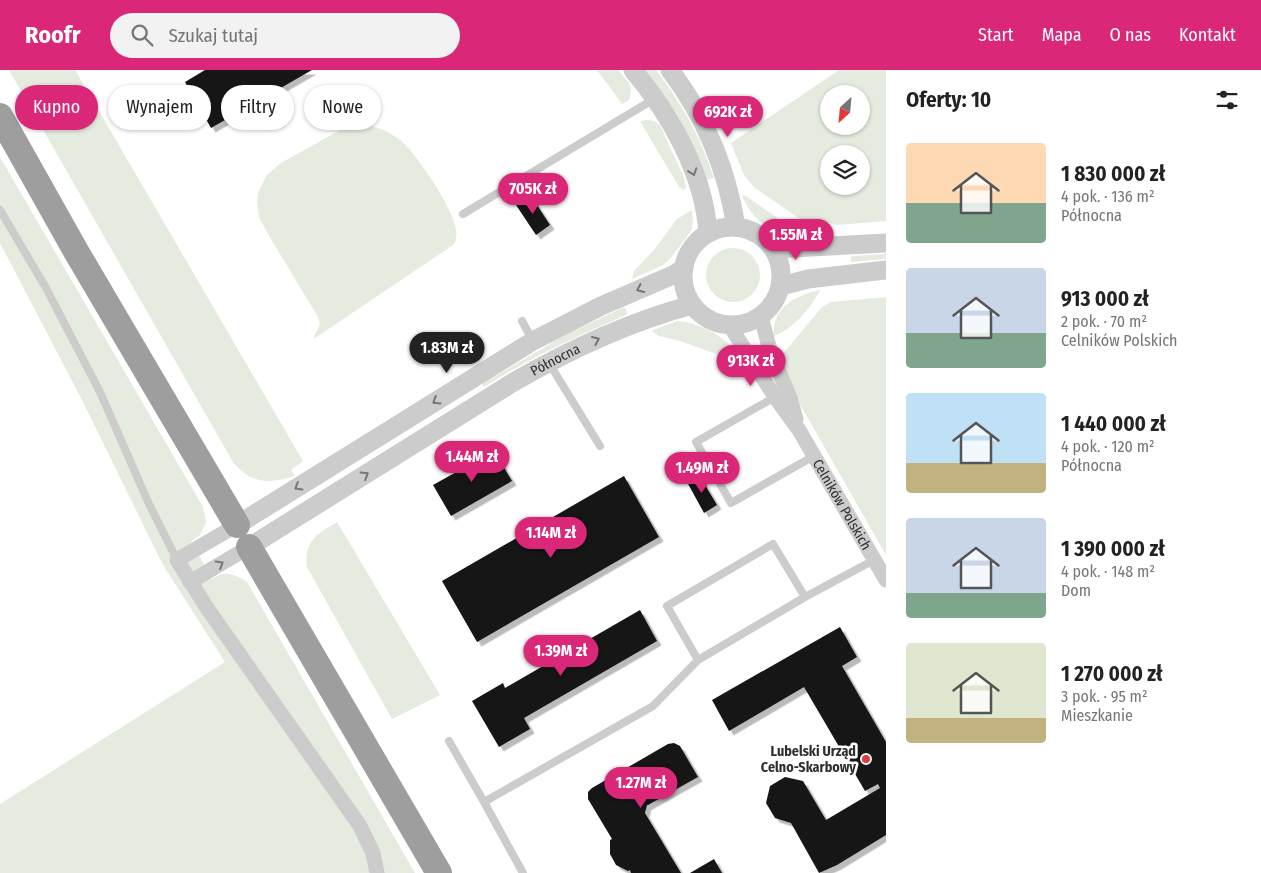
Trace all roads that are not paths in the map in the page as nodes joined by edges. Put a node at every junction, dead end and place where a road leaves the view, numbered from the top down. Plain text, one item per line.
1 (633, 70) edge
2 (670, 70) edge
3 (656, 98) junction
4 (0, 116) edge
5 (0, 210) edge
6 (463, 214) dead end
7 (736, 227) junction
8 (708, 233) junction
9 (886, 243) edge
10 (774, 249) junction
11 (684, 268) junction
12 (886, 270) edge
13 (781, 286) junction
14 (692, 305) junction
15 (761, 317) junction
16 (522, 321) dead end
17 (730, 326) junction
18 (533, 341) junction
19 (549, 362) junction
20 (775, 397) junction
21 (800, 430) junction
22 (600, 446) dead end
23 (814, 456) junction
24 (243, 536) junction
25 (178, 560) junction
26 (874, 560) junction
27 (886, 580) edge
28 (190, 582) junction
29 (805, 597) junction
30 (698, 660) junction
31 (449, 741) dead end
32 (484, 802) junction
33 (377, 873) edge
34 (439, 873) edge
35 (524, 873) edge

1 - 3 street
2 - 7 street
3 - 6 lane
3 -> 8 street
4 - 24 highway
5 - 25 lane
7 - 8 street
7 - 10 street
8 - 11 street
9 - 10 street
10 - 13 street
11 - 14 street
11 -> 18 street, Północna
12 - 13 street
13 - 15 street
14 - 17 street
19 -> 14 street, Północna
15 - 17 street
15 - 21 street, Celników Polskich
16 - 18 lane, Północna
17 - 20 street, Celników Polskich
18 -> 24 street, Północna
19 - 22 lane
24 -> 19 street, Północna
20 - 21 street, Celników Polskich
20 - 23 lane
21 - 23 street, Celników Polskich
23 - 26 street, Celników Polskich
24 - 25 street
28 -> 24 street
24 - 34 highway
25 - 28 street
26 - 27 street, Celników Polskich
26 - 29 lane
28 - 33 street
29 - 30 lane
29 - 30 lane
30 - 32 lane
31 - 32 lane
32 - 35 lane

